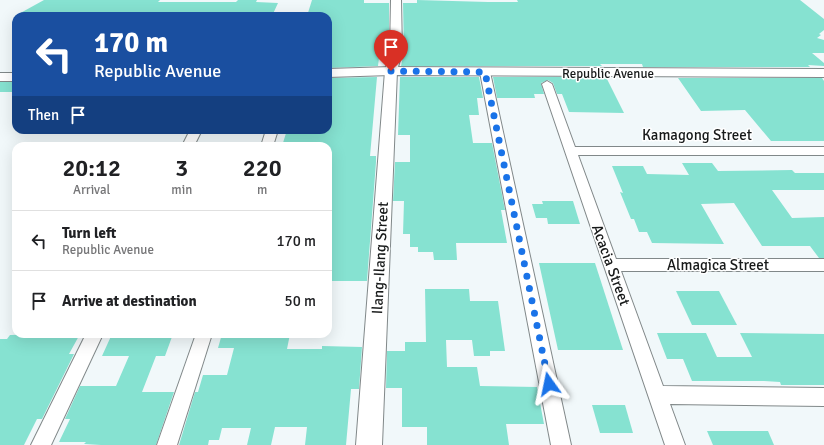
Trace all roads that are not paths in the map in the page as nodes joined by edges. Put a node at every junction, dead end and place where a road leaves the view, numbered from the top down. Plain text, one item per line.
1 (396, 0) edge
2 (391, 71) junction
3 (485, 72) junction
4 (332, 73) edge
5 (824, 73) edge
6 (0, 77) edge
7 (12, 77) edge
8 (547, 84) dead end
9 (571, 151) junction
10 (824, 151) edge
11 (611, 266) junction
12 (824, 266) edge
13 (93, 338) edge
14 (203, 338) edge
15 (658, 395) junction
16 (824, 396) edge
17 (41, 445) edge
18 (167, 445) edge
19 (369, 445) edge
20 (561, 445) edge
21 (675, 445) edge

1 - 2 street, Ilang-Ilang Street
2 - 3 main road, Republic Avenue
2 - 4 main road, Republic Avenue
2 - 19 street, Ilang-Ilang Street
3 - 5 main road, Republic Avenue
3 - 20 street
6 - 7 main road
8 - 9 street, Acacia Street
9 - 10 street, Kamagong Street
9 - 11 street, Acacia Street
11 - 12 street, Almagica Street
11 - 15 street, Acacia Street
13 - 17 street
14 - 18 street
15 - 16 street
15 - 21 street, Acacia Street

